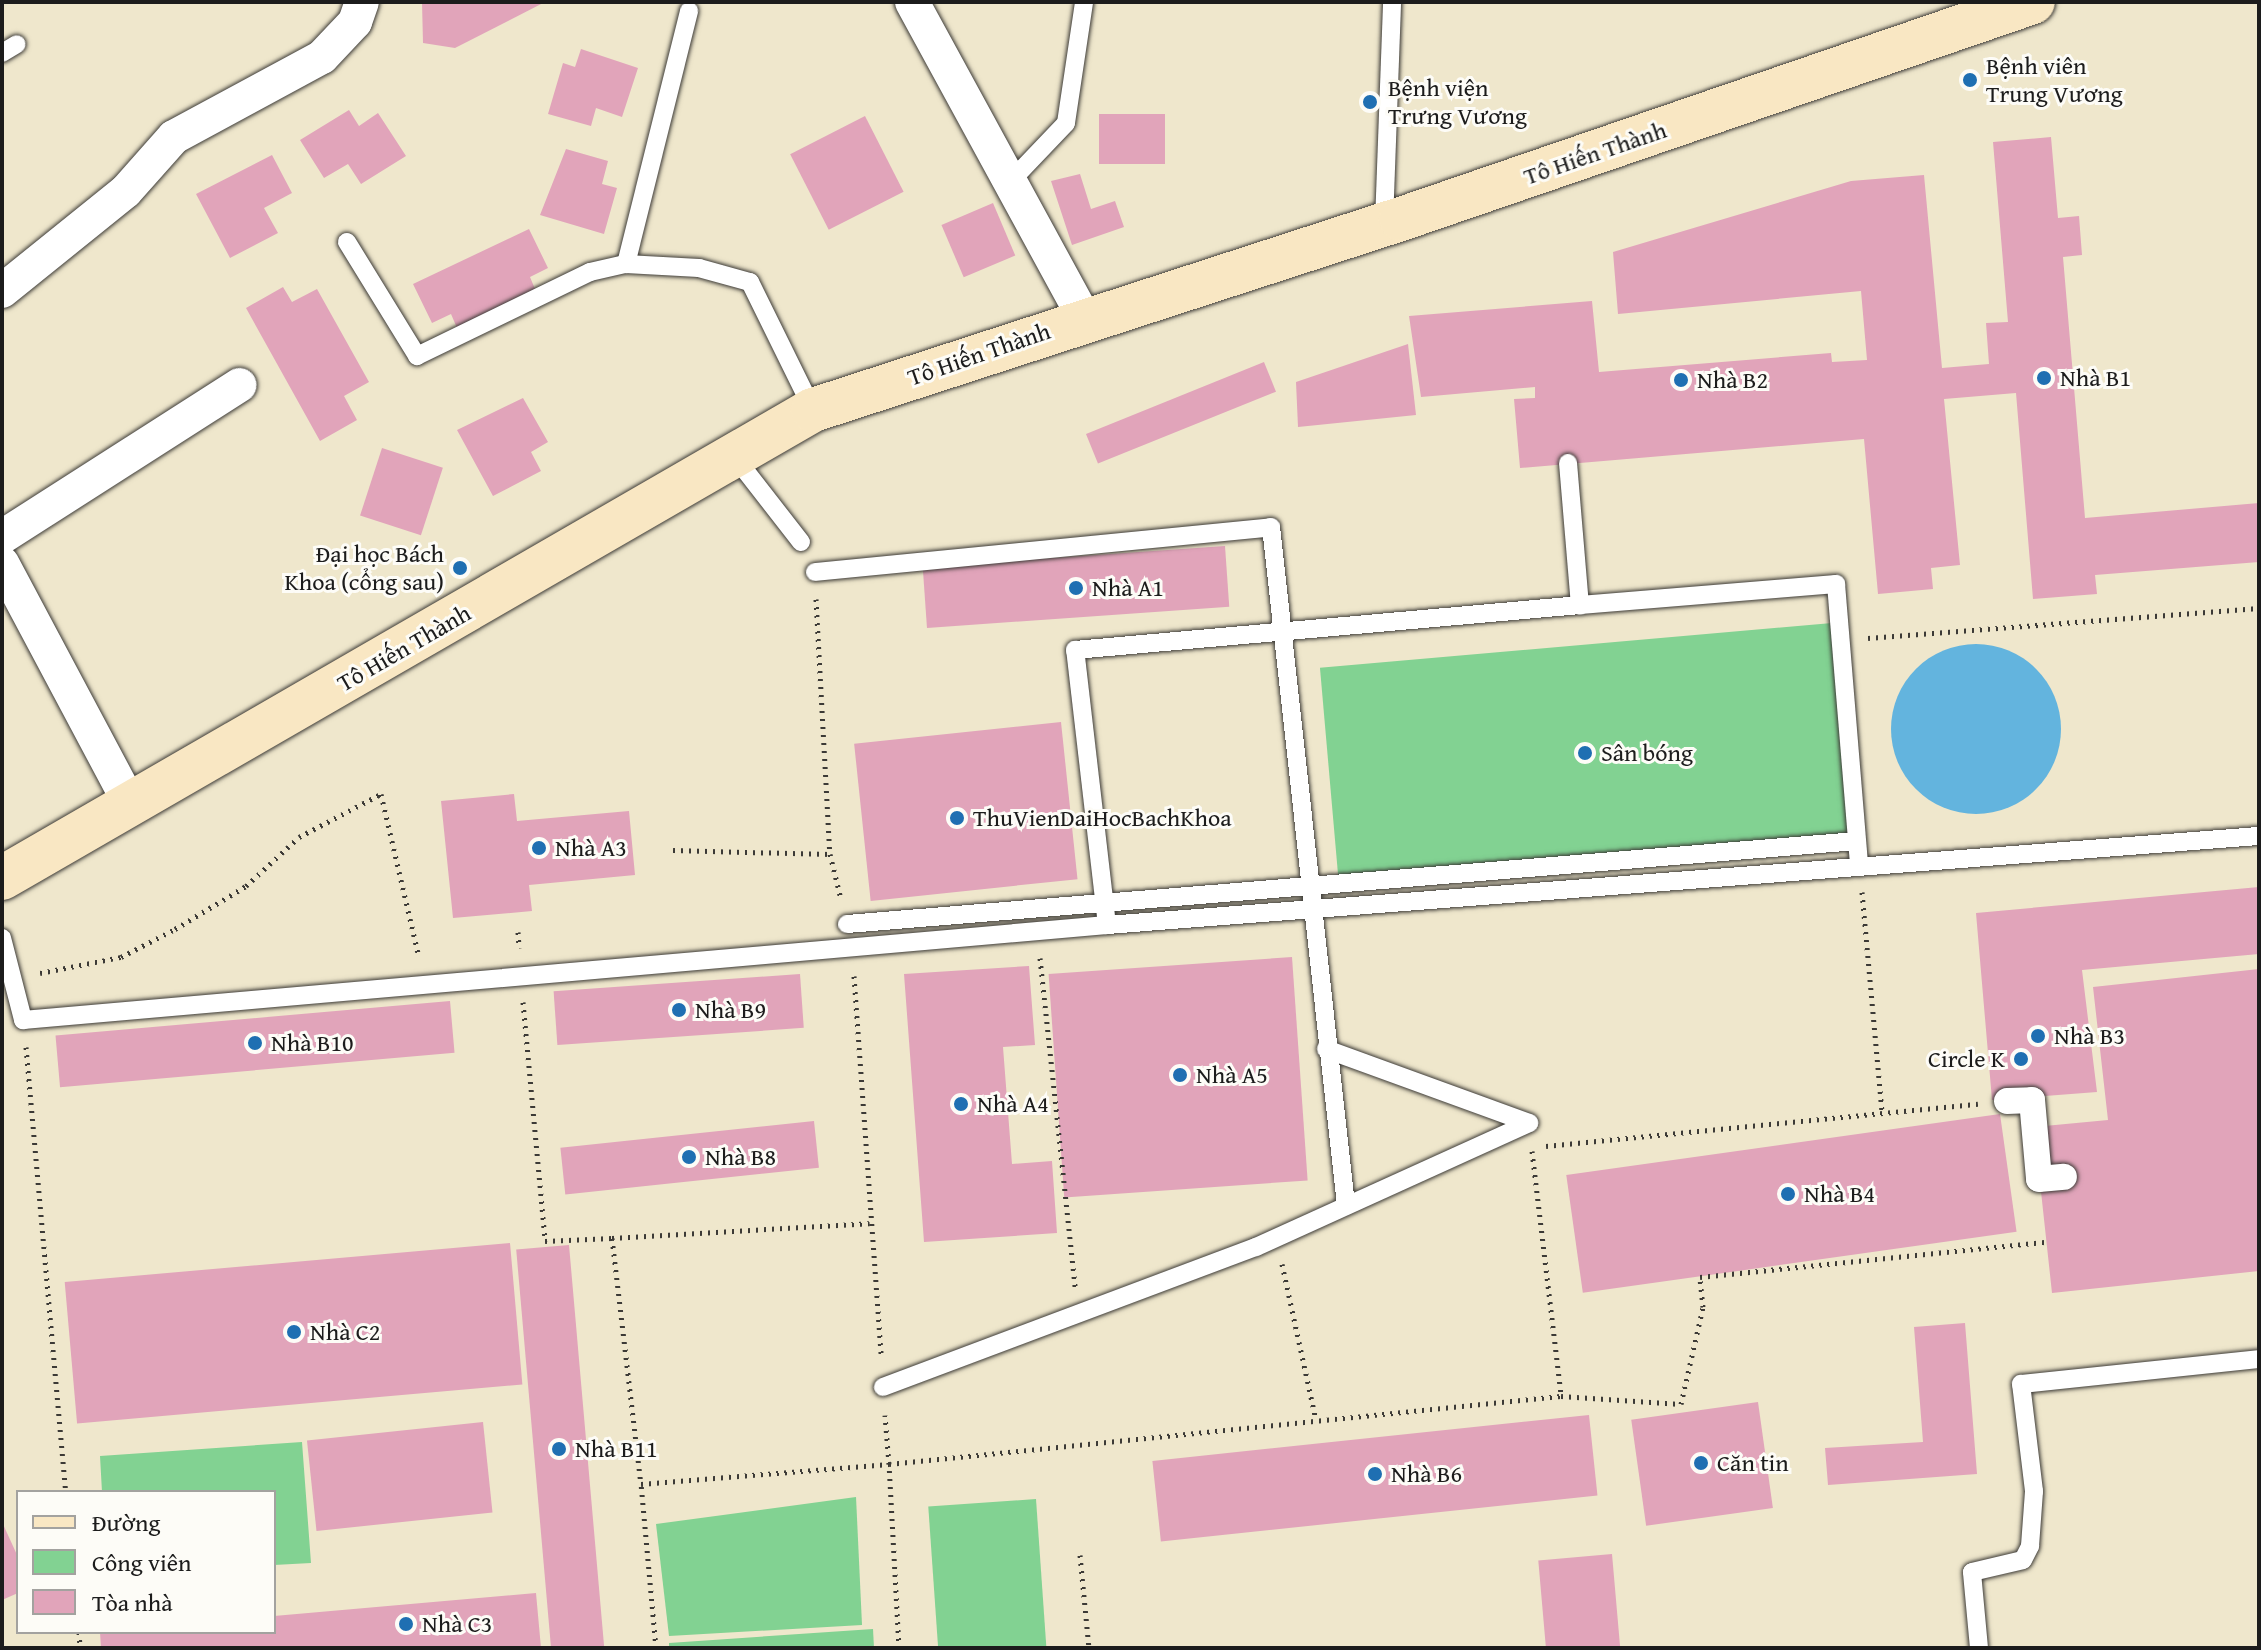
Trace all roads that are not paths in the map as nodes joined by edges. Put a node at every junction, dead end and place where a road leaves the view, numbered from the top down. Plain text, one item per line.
1 (362, 2) edge
2 (912, 2) edge
3 (1084, 2) edge
4 (1392, 2) edge
5 (2033, 2) edge
6 (689, 11) dead end
7 (1008, 184) junction
8 (1384, 223) junction
9 (347, 242) dead end
10 (626, 264) junction
11 (2, 291) edge
12 (1084, 318) junction
13 (240, 385) dead end
14 (813, 410) junction
15 (734, 456) junction
16 (1568, 463) dead end
17 (2, 537) edge
18 (801, 542) dead end
19 (2, 563) edge
20 (815, 572) road end
21 (1580, 605) junction
22 (1284, 631) junction
23 (131, 806) junction
24 (2259, 836) edge
25 (1857, 841) junction
26 (1859, 863) junction
27 (2, 878) edge
28 (1310, 890) junction
29 (1104, 902) junction
30 (1314, 912) junction
31 (847, 924) road end
32 (1107, 925) junction
33 (2, 938) edge
34 (1326, 1049) junction
35 (2007, 1101) road end
36 (2064, 1177) dead end
37 (1346, 1205) junction
38 (2259, 1359) edge
39 (883, 1387) road end
40 (1979, 1648) edge

1 - 11 street
2 - 7 street
3 - 7 lane
4 - 8 lane
5 - 8 main road, Tô Hiến Thành
6 - 10 lane
7 - 12 street
8 - 12 main road, Tô Hiến Thành
9 - 10 lane
10 - 14 lane
12 - 14 main road, Tô Hiến Thành
13 - 17 street
14 - 15 main road, Tô Hiến Thành
15 - 18 lane
15 - 23 main road, Tô Hiến Thành
16 - 21 lane
19 - 23 street
20 - 22 lane
21 - 22 lane
21 - 25 lane
22 - 28 lane
22 - 29 lane
23 - 27 main road, Tô Hiến Thành
24 - 26 lane
25 - 26 lane
25 - 28 lane
26 - 30 lane
28 - 29 lane
28 - 30 lane
29 - 31 lane
29 - 32 lane
30 - 32 lane
30 - 34 lane
32 - 33 lane
34 - 37 lane
34 - 37 lane
35 - 36 street
37 - 39 lane
38 - 40 lane

